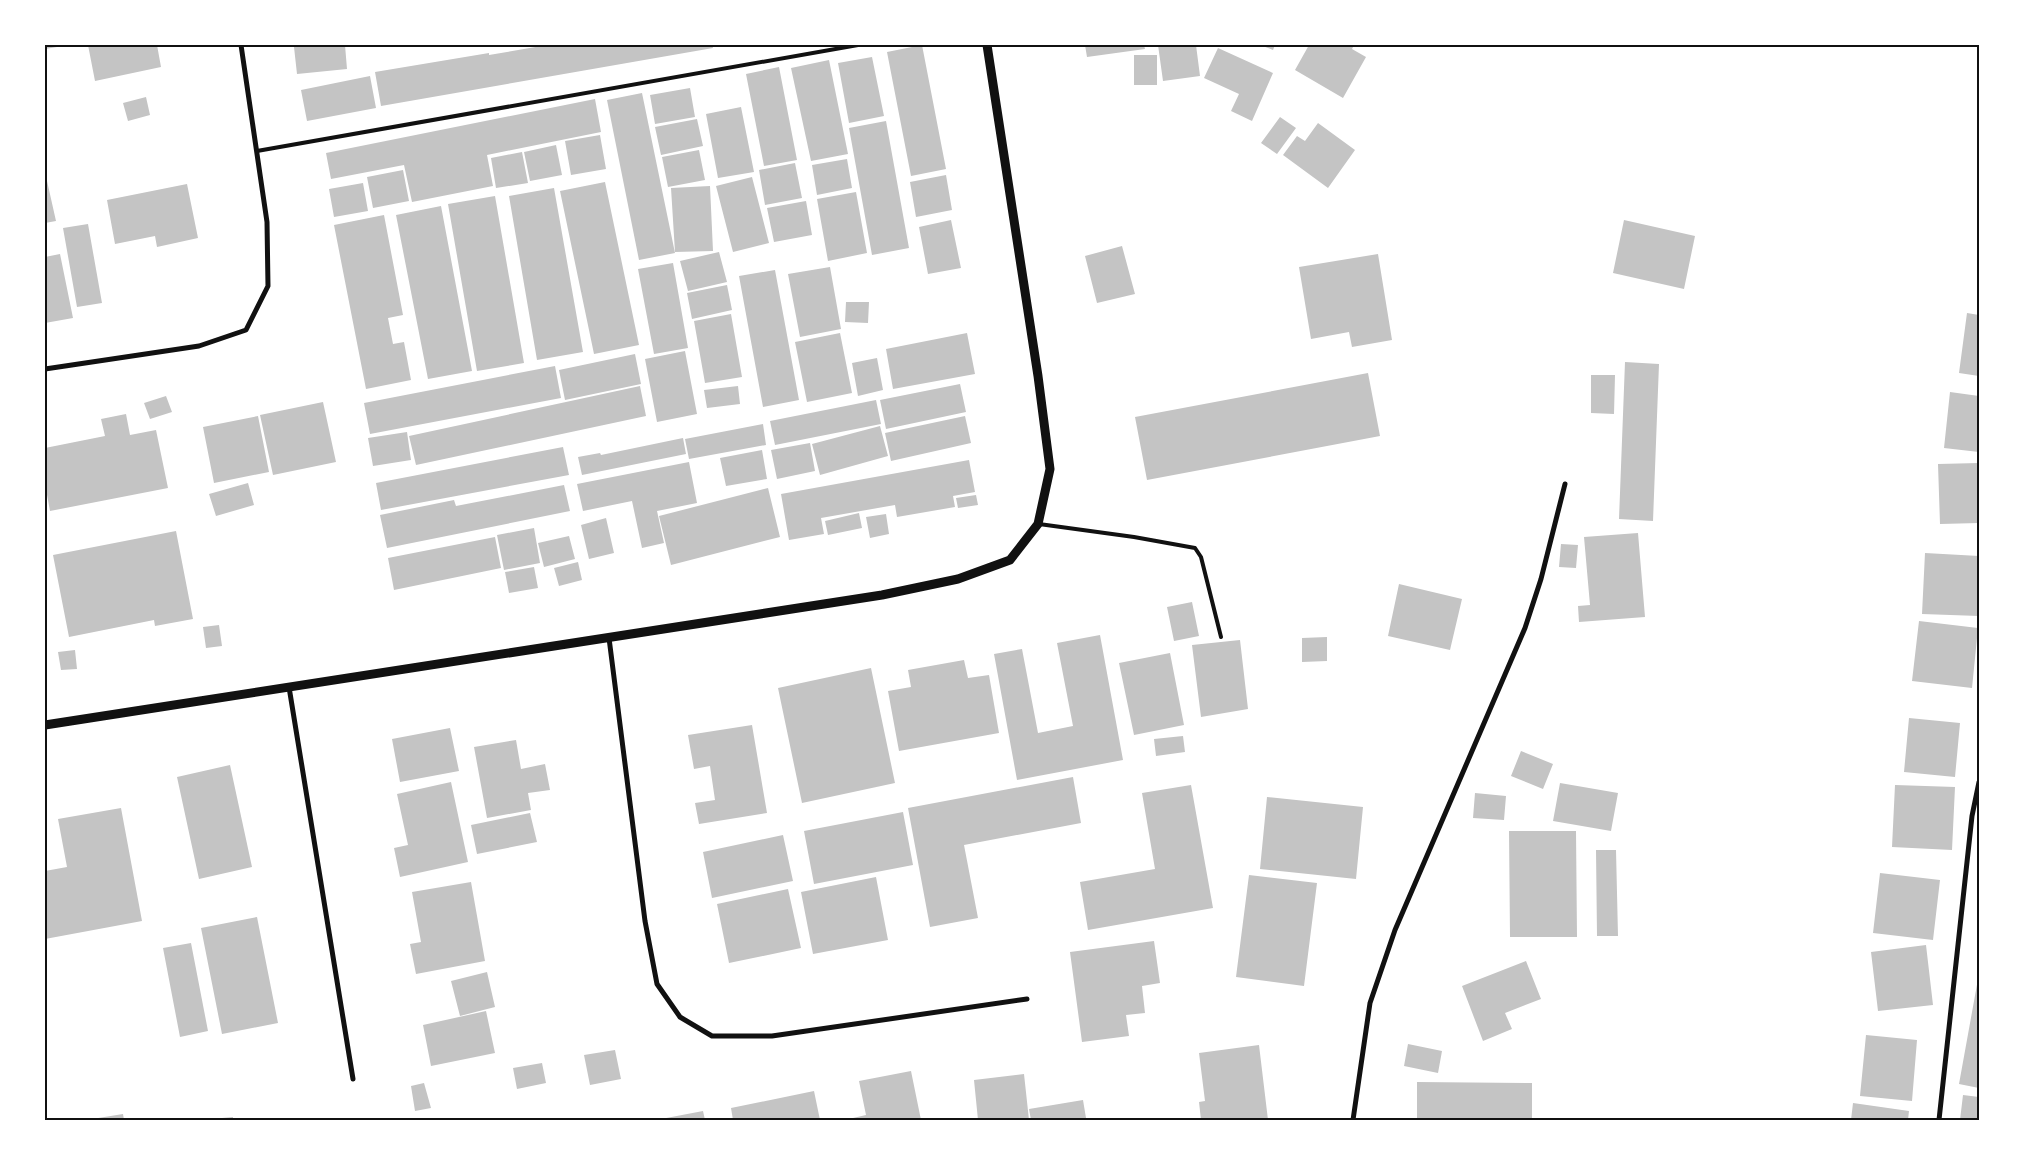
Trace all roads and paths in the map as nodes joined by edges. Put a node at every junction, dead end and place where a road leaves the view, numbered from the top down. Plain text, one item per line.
1 (241, 45) edge
2 (858, 45) edge
3 (987, 45) edge
4 (257, 151) junction
5 (45, 368) edge
6 (1565, 484) dead end
7 (1038, 524) junction
8 (1221, 637) dead end
9 (609, 638) junction
10 (289, 686) junction
11 (45, 725) edge
12 (1979, 782) edge
13 (1027, 999) dead end
14 (354, 1078) dead end
15 (1353, 1120) edge
16 (1939, 1120) edge

1 - 4 street
2 - 4 lane
3 - 7 street
4 - 5 street
6 - 15 street
7 - 8 lane
7 - 9 street
9 - 10 street
9 - 13 street
10 - 11 street
10 - 14 street
12 - 16 street

